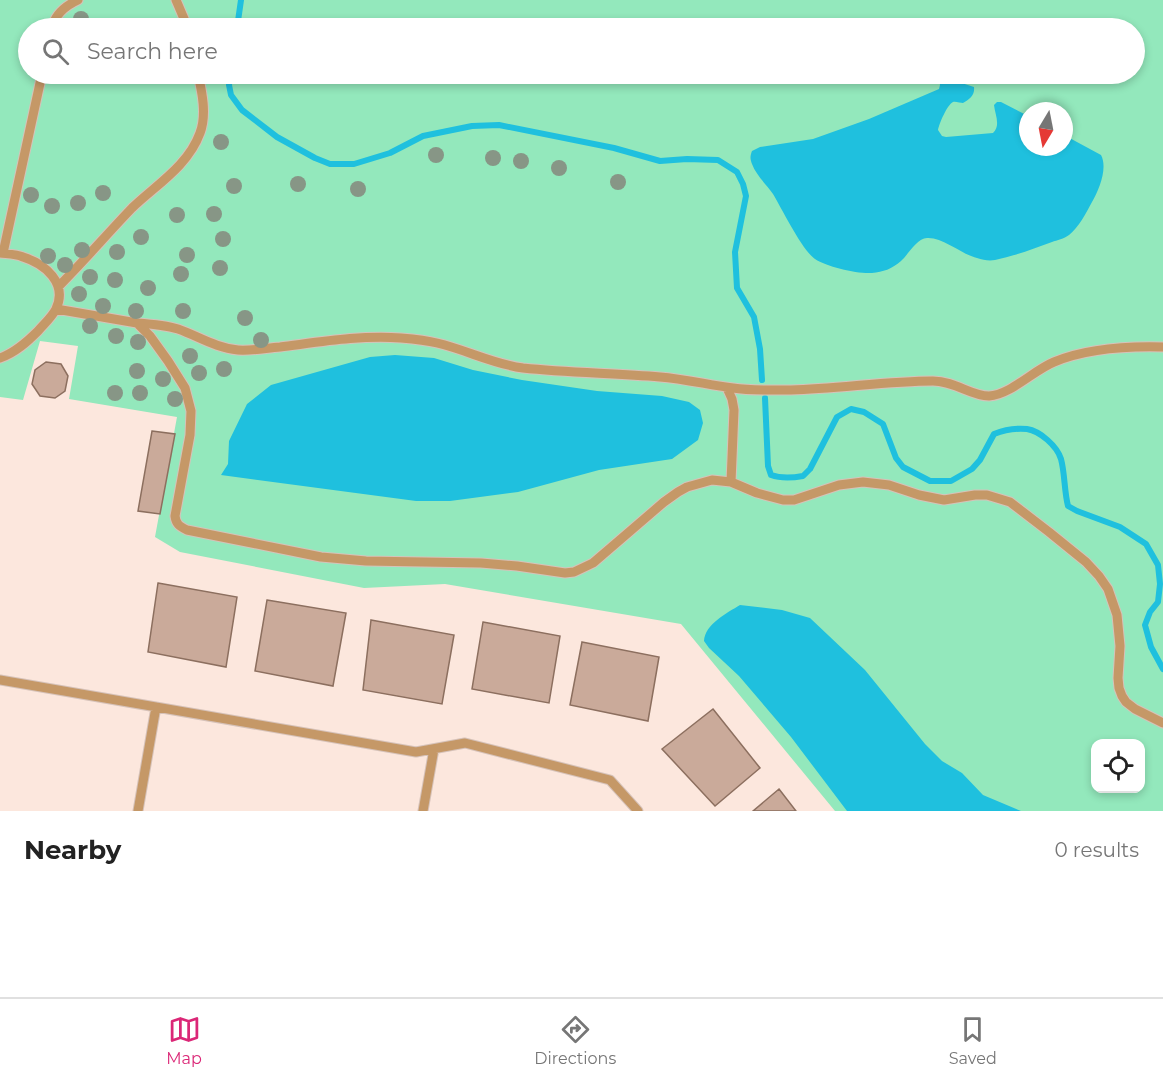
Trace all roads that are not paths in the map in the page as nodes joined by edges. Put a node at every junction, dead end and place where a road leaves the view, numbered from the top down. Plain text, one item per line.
1 (78, 0) edge
2 (176, 0) edge
3 (55, 18) edge
4 (184, 18) edge
5 (40, 84) edge
6 (200, 84) edge
7 (2, 253) edge
8 (59, 286) junction
9 (56, 309) junction
10 (137, 323) junction
11 (1163, 347) edge
12 (0, 358) edge
13 (727, 388) junction
14 (731, 482) junction
15 (0, 680) edge
16 (156, 707) junction
17 (1163, 723) edge
18 (434, 749) junction
19 (138, 811) edge
20 (423, 811) edge
21 (638, 811) edge

1 - 3 lane
2 - 4 lane
5 - 7 lane
6 - 8 lane
7 - 8 lane
8 - 9 lane
9 - 10 lane
9 - 12 lane
10 - 13 lane
10 - 14 lane
11 - 13 lane
13 - 14 lane
14 - 17 lane
15 - 16 lane
16 - 18 lane
16 - 19 lane
18 - 20 lane
18 - 21 lane

